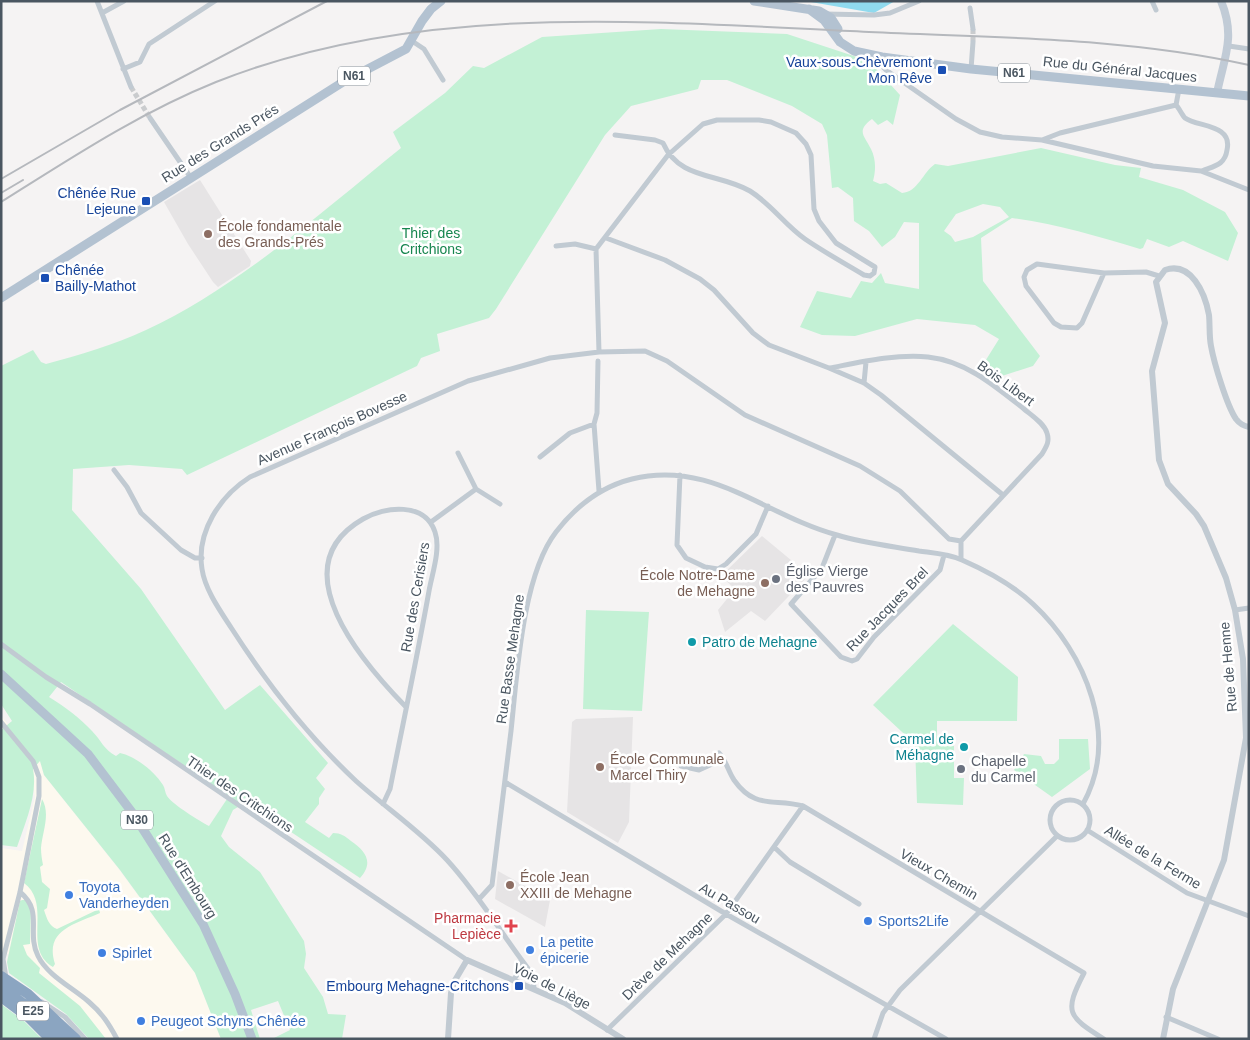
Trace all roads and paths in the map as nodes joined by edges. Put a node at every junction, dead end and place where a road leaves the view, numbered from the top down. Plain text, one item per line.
1 (97, 1) edge
2 (124, 1) edge
3 (215, 1) edge
4 (441, 1) edge
5 (754, 1) edge
6 (919, 1) edge
7 (1152, 1) edge
8 (1222, 1) edge
9 (970, 8) dead end
10 (1156, 10) dead end
11 (102, 13) junction
12 (823, 16) junction
13 (973, 29) tunnel mouth
14 (412, 41) junction
15 (973, 42) tunnel mouth
16 (1229, 46) junction
17 (1249, 49) edge
18 (882, 58) junction
19 (123, 69) junction
20 (971, 69) junction
21 (443, 80) dead end
22 (131, 87) tunnel mouth
23 (1179, 89) junction
24 (1217, 93) junction
25 (1249, 96) edge
26 (1176, 105) junction
27 (150, 118) tunnel mouth
28 (615, 135) dead end
29 (1042, 140) junction
30 (668, 155) junction
31 (1201, 171) junction
32 (190, 178) junction
33 (1249, 190) edge
34 (606, 238) junction
35 (556, 246) dead end
36 (596, 249) junction
37 (1104, 273) junction
38 (1158, 276) junction
39 (1, 298) edge
40 (599, 352) junction
41 (598, 361) dead end
42 (866, 362) junction
43 (829, 368) junction
44 (864, 383) junction
45 (594, 424) junction
46 (1249, 427) edge
47 (458, 453) dead end
48 (540, 457) dead end
49 (114, 470) dead end
50 (680, 475) junction
51 (476, 489) junction
52 (599, 491) junction
53 (1003, 496) junction
54 (500, 504) dead end
55 (768, 506) junction
56 (431, 522) junction
57 (834, 535) junction
58 (961, 541) junction
59 (944, 555) junction
60 (202, 558) junction
61 (961, 559) junction
62 (1249, 608) edge
63 (1235, 610) junction
64 (1, 644) edge
65 (1, 674) edge
66 (406, 708) junction
67 (1, 722) edge
68 (719, 753) dead end
69 (723, 759) junction
70 (681, 766) dead end
71 (505, 782) junction
72 (383, 804) junction
73 (1083, 804) junction
74 (803, 806) junction
75 (1087, 830) junction
76 (1057, 836) junction
77 (774, 846) junction
78 (20, 892) junction
79 (480, 898) junction
80 (1209, 902) junction
81 (859, 904) dead end
82 (980, 910) junction
83 (726, 914) junction
84 (1249, 916) edge
85 (2, 960) edge
86 (467, 960) junction
87 (521, 961) junction
88 (514, 979) junction
89 (3, 981) edge
90 (534, 989) junction
91 (28, 994) junction
92 (1, 997) edge
93 (888, 1006) junction
94 (1166, 1017) junction
95 (607, 1030) junction
96 (50, 1039) edge
97 (62, 1039) edge
98 (76, 1039) edge
99 (85, 1039) edge
100 (116, 1039) edge
101 (252, 1039) edge
102 (448, 1039) edge
103 (623, 1039) edge
104 (874, 1039) edge
105 (946, 1039) edge
106 (1104, 1039) edge
107 (1163, 1039) edge
108 (1218, 1039) edge

1 - 11 street
2 - 11 street
3 - 19 street
4 - 14 main road, Rue des Grands Prés / N61
5 - 12 main road, Rue du Général Jacques / N61
6 - 12 street
7 - 10 street
8 - 16 main road
9 - 13 street
11 - 19 street
12 - 18 main road, Rue du Général Jacques / N61
14 - 21 street
14 - 32 main road, Rue des Grands Prés / N61
15 - 20 street
16 - 17 street
16 - 24 main road
18 - 20 main road, Rue du Général Jacques / N61
18 - 29 street
19 - 22 street
20 - 23 main road, Rue du Général Jacques / N61
23 - 24 main road, Rue du Général Jacques / N61
23 - 26 street
24 - 25 main road, Rue du Général Jacques / N61
26 - 29 street
26 - 31 street
27 - 32 street
28 - 30 street
29 - 31 street
30 - 30 street
30 - 34 street
31 - 33 street
32 - 39 main road, Rue des Grands Prés / N61
34 - 36 street
34 - 43 street
35 - 36 street
36 - 40 street
37 - 37 street
37 - 38 street
38 - 46 street
38 - 63 street, Rue de Henne
40 - 58 street, Avenue François Bovesse
40 - 60 street, Avenue François Bovesse
41 - 45 street
42 - 43 street, Bois Libert
42 - 44 street
42 - 53 street, Bois Libert
43 - 44 street
44 - 53 street
45 - 48 street
45 - 52 street
47 - 51 street
49 - 60 street
50 - 52 street, Rue Basse Mehagne
50 - 55 street, Rue Basse Mehagne
50 - 55 street
51 - 54 street
51 - 56 street
52 - 71 street, Rue Basse Mehagne
53 - 58 street, Bois Libert
55 - 57 street, Rue Basse Mehagne
56 - 66 street, Rue des Cerisiers
56 - 66 street, Rue des Cerisiers
57 - 59 street, Rue Basse Mehagne
57 - 59 street, Rue Jacques Brel
58 - 61 street
59 - 61 street, Rue Basse Mehagne
60 - 72 street, Avenue François Bovesse
61 - 73 street, Rue Basse Mehagne
62 - 63 street
63 - 80 street, Rue de Henne
64 - 86 street, Thier des Critchions
65 - 101 main road, Rue d'Embourg / N30
66 - 72 street, Rue des Cerisiers
67 - 78 street
68 - 69 street, Vieux Chemin
69 - 70 street
69 - 74 street, Vieux Chemin
71 - 79 street, Rue Basse Mehagne
71 - 83 street, Au Passou
72 - 79 street, Avenue François Bovesse
73 - 75 street
73 - 76 street
74 - 77 street, Drève de Mehagne
74 - 82 street, Vieux Chemin
75 - 76 street
75 - 80 street, Allée de la Ferme
76 - 82 street
77 - 81 street
77 - 83 street, Drève de Mehagne
78 - 85 street
78 - 100 street
79 - 87 street, Avenue François Bovesse
80 - 84 street, Allée de la Ferme
80 - 94 street, Rue de Henne
82 - 93 street
82 - 106 street, Vieux Chemin
83 - 93 street, Au Passou
83 - 95 street, Drève de Mehagne
85 - 89 street
86 - 88 street, Voie de Liège
86 - 102 street
87 - 88 street
87 - 90 street, Avenue François Bovesse
88 - 90 street, Voie de Liège
89 - 91 highway
89 - 97 highway, E25
90 - 95 street, Voie de Liège
91 - 98 highway
91 - 99 street
92 - 96 highway, E25
93 - 104 street
93 - 105 street, Au Passou
94 - 107 street, Rue de Henne
94 - 108 street
95 - 103 street, Voie de Liège

